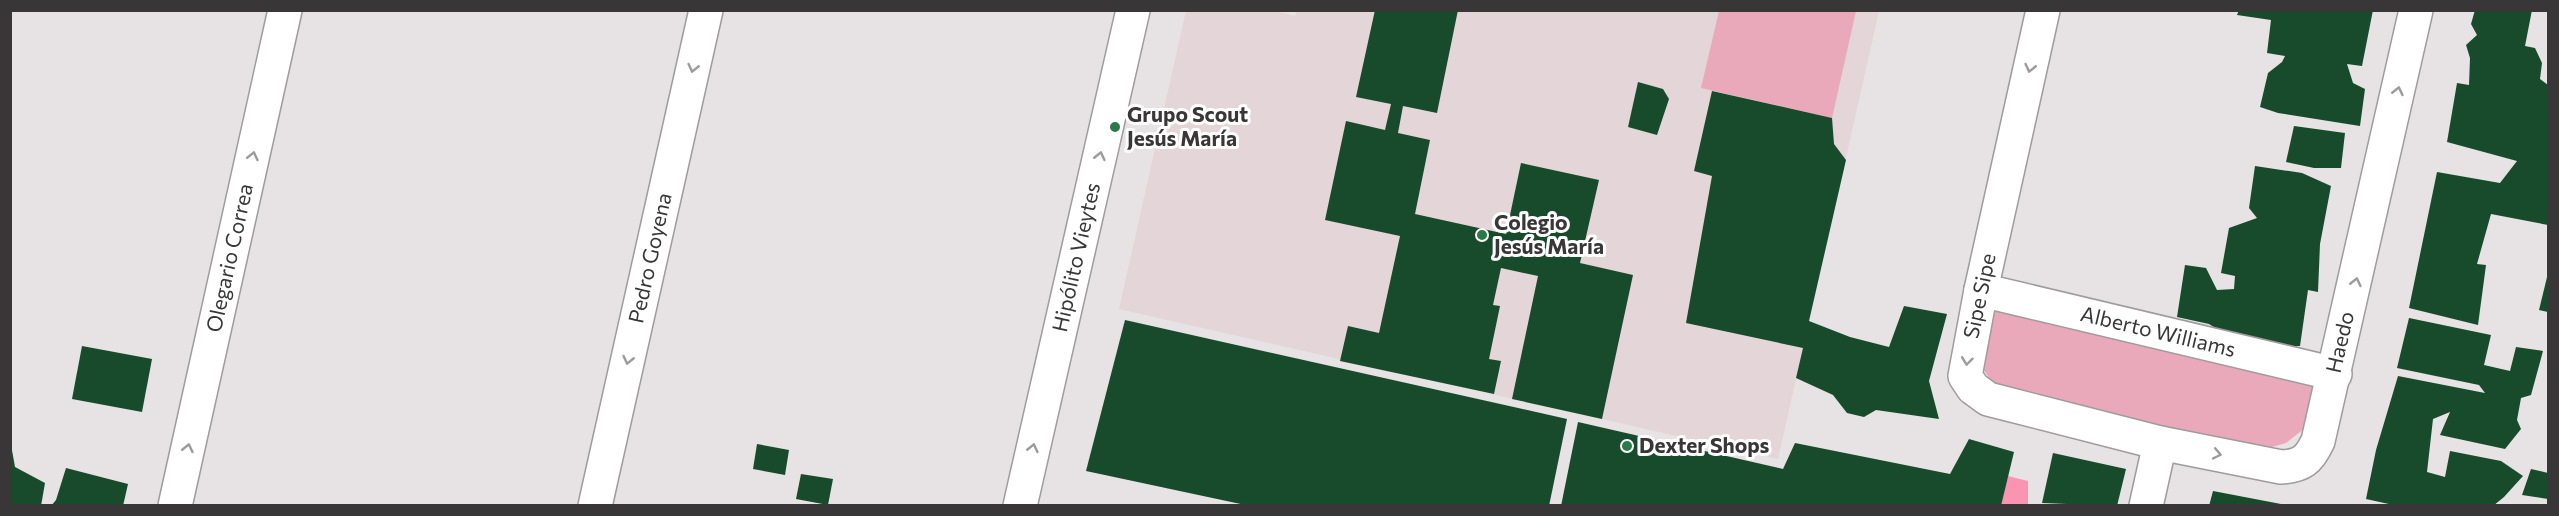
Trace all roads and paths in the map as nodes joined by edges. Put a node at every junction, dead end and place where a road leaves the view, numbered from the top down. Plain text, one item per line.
1 (285, 10) edge
2 (706, 10) edge
3 (1133, 10) edge
4 (2043, 10) edge
5 (2416, 10) edge
6 (1981, 290) junction
7 (2335, 374) junction
8 (2160, 443) junction
9 (175, 506) edge
10 (595, 506) edge
11 (1020, 506) edge
12 (2146, 506) edge

9 -> 1 street, Olegario Correa
2 -> 10 street, Pedro Goyena
11 -> 3 street, Hipólito Vieytes
4 -> 6 street, Sipe Sipe
7 -> 5 street, Haedo
6 - 7 street, Alberto Williams
6 -> 8 street, Sipe Sipe
8 -> 7 street, Haedo
8 - 12 street

